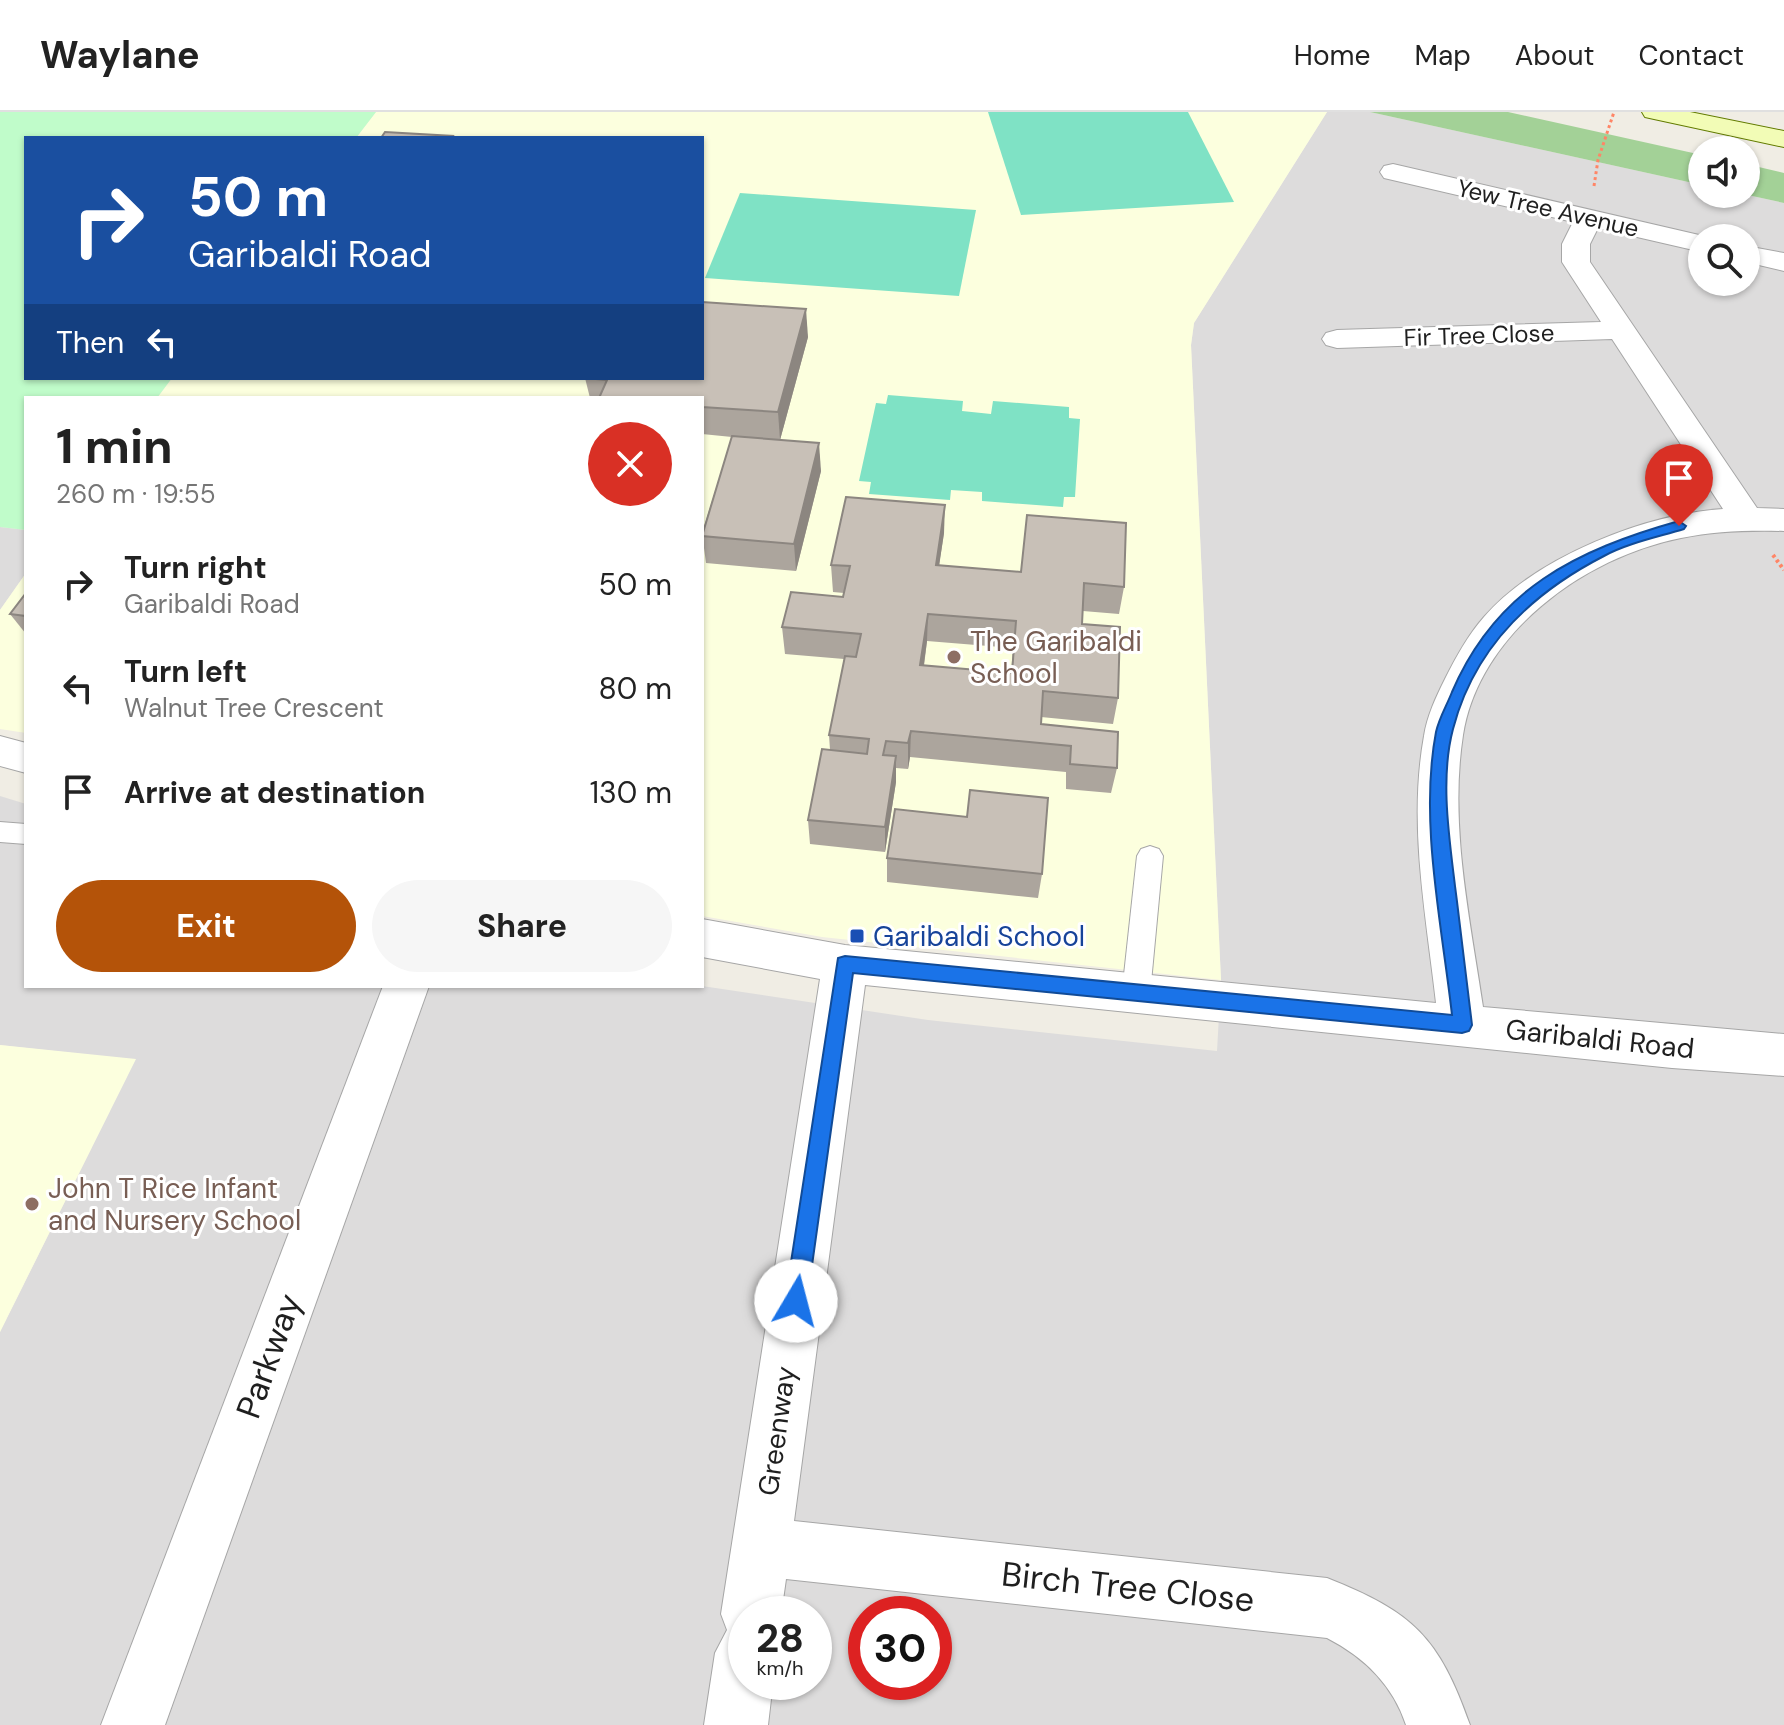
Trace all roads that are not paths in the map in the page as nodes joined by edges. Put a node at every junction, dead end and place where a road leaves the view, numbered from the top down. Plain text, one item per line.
1 (1654, 112) edge
2 (1727, 126) junction
3 (1784, 132) edge
4 (1784, 139) edge
5 (1393, 172) dead end
6 (1588, 219) junction
7 (1688, 241) edge
8 (1760, 257) edge
9 (1784, 262) edge
10 (1621, 330) junction
11 (1339, 340) dead end
12 (1746, 517) junction
13 (1784, 520) edge
14 (0, 751) edge
15 (24, 757) edge
16 (0, 832) edge
17 (24, 834) edge
18 (1150, 856) dead end
19 (704, 938) edge
20 (845, 964) junction
21 (405, 988) edge
22 (1136, 993) junction
23 (1462, 1025) junction
24 (1784, 1055) edge
25 (760, 1547) junction
26 (753, 1596) edge
27 (739, 1700) edge
28 (133, 1725) edge
29 (736, 1725) edge
30 (1438, 1725) edge

1 - 2 main road
2 - 3 main road
2 - 4 main road
5 - 6 street, Yew Tree Avenue
6 - 7 street, Yew Tree Avenue
6 - 10 street
8 - 9 street
10 - 11 street, Fir Tree Close
10 - 12 street
12 - 13 street
12 - 23 street
14 - 15 street
16 - 17 lane
18 - 22 lane
19 - 20 street, Garibaldi Road
20 - 22 street, Garibaldi Road
20 - 25 street, Greenway
21 - 28 street, Parkway
22 - 23 street, Garibaldi Road
23 - 24 street, Garibaldi Road
25 - 26 street, Greenway
25 - 30 street, Birch Tree Close
27 - 29 street

